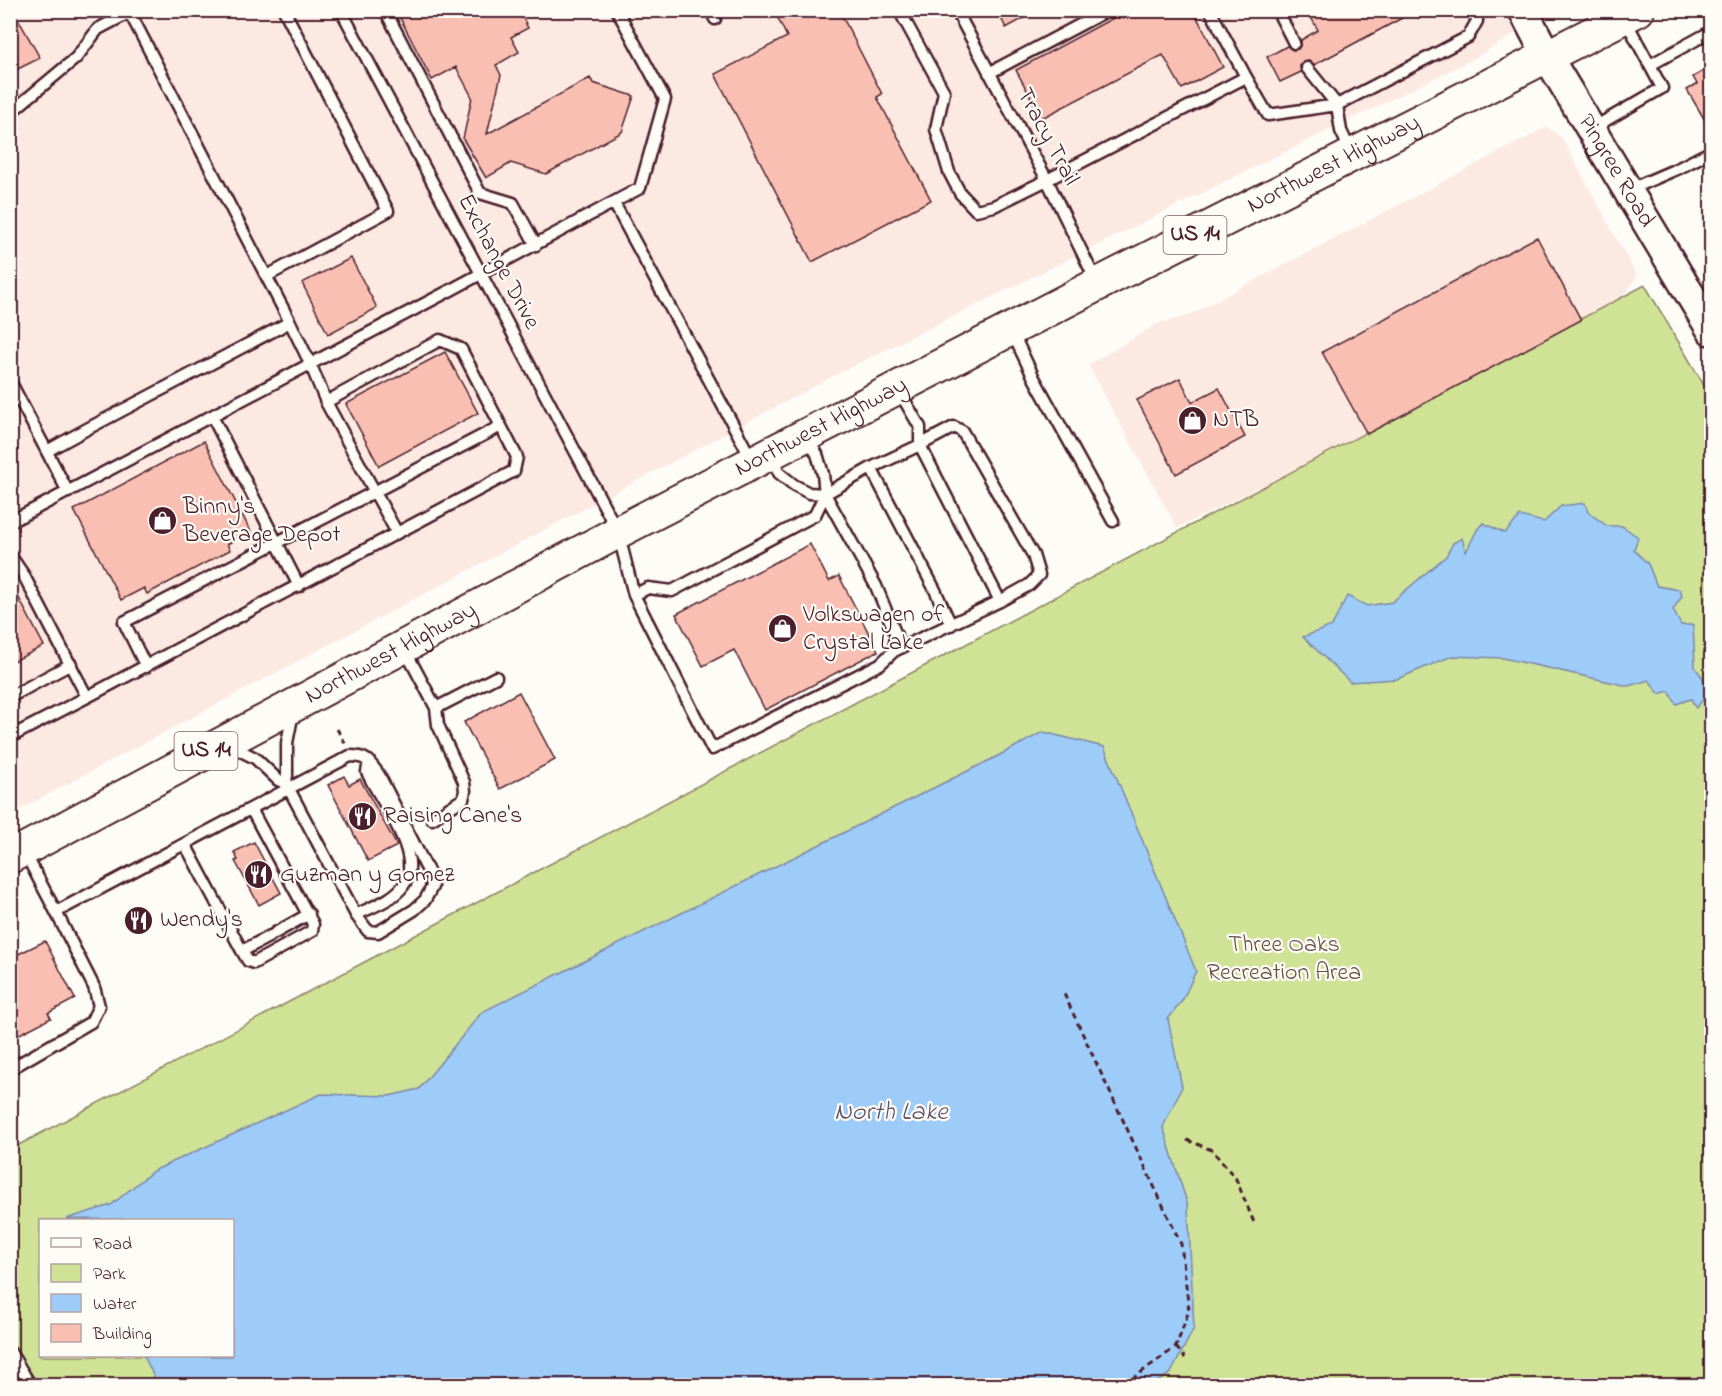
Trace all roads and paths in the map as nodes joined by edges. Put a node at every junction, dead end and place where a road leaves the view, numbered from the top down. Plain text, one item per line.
1 (284, 10) edge
2 (341, 10) edge
3 (385, 10) edge
4 (617, 10) edge
5 (899, 10) edge
6 (956, 10) edge
7 (1108, 10) edge
8 (1210, 10) edge
9 (1277, 10) edge
10 (1476, 10) edge
11 (1523, 10) edge
12 (132, 11) edge
13 (1631, 14) edge
14 (1712, 31) edge
15 (1294, 43) dead end
16 (1547, 56) junction
17 (1650, 65) junction
18 (1307, 68) dead end
19 (989, 73) junction
20 (1246, 77) junction
21 (1337, 105) junction
22 (10, 113) edge
23 (1590, 129) junction
24 (1712, 151) edge
25 (1353, 155) junction
26 (1047, 180) junction
27 (1627, 190) junction
28 (614, 203) junction
29 (536, 245) junction
30 (480, 274) junction
31 (267, 276) junction
32 (1098, 284) junction
33 (290, 322) junction
34 (1010, 329) junction
35 (1712, 331) edge
36 (310, 363) junction
37 (10, 381) edge
38 (897, 388) junction
39 (326, 402) junction
40 (212, 416) junction
41 (501, 426) junction
42 (806, 435) junction
43 (920, 445) junction
44 (47, 451) junction
45 (762, 458) junction
46 (871, 468) junction
47 (68, 492) junction
48 (375, 492) junction
49 (825, 494) junction
50 (1113, 521) dead end
51 (10, 522) edge
52 (618, 532) junction
53 (397, 533) junction
54 (278, 542) junction
55 (10, 555) edge
56 (299, 586) junction
57 (634, 595) junction
58 (1000, 601) junction
59 (951, 625) junction
60 (403, 647) junction
61 (894, 651) junction
62 (71, 664) junction
63 (147, 667) junction
64 (496, 677) dead end
65 (10, 697) edge
66 (87, 697) junction
67 (295, 704) junction
68 (436, 708) junction
69 (10, 737) edge
70 (223, 742) junction
71 (369, 761) junction
72 (287, 786) junction
73 (251, 809) junction
74 (432, 819) dead end
75 (185, 844) junction
76 (15, 852) edge
77 (56, 912) junction
78 (309, 914) junction
79 (356, 915) junction
80 (242, 951) junction
81 (1064, 994) dead end
82 (10, 1069) edge
83 (1187, 1140) dead end
84 (1255, 1225) dead end
85 (1176, 1347) junction
86 (10, 1352) edge
87 (1185, 1358) dead end
88 (31, 1386) edge
89 (1122, 1386) edge

1 - 31 lane
2 - 30 lane, Exchange Drive
3 - 29 lane
4 - 28 lane
5 - 26 lane
6 - 19 lane, Tracy Trail
7 - 19 lane
8 - 20 lane
9 - 15 lane
10 - 21 lane
11 - 16 street, Pingree Road
12 - 22 lane
12 - 31 lane
13 - 16 main road, Northwest Highway / US 14
13 - 17 lane
14 - 17 lane
16 - 23 street, Pingree Road
16 - 25 main road, Northwest Highway / US 14
17 - 23 lane
18 - 21 lane
19 - 26 lane, Tracy Trail
20 - 21 lane
20 - 26 lane
21 - 25 lane
23 - 27 street, Pingree Road
24 - 27 lane
25 - 32 main road, Northwest Highway / US 14
26 - 32 lane, Tracy Trail
27 - 35 street, Pingree Road
28 - 29 lane
28 - 45 lane
29 - 30 lane
30 - 36 lane
30 - 52 lane, Exchange Drive
31 - 33 lane
32 - 34 main road, Northwest Highway / US 14
33 - 36 lane
33 - 44 lane
34 - 38 main road, Northwest Highway / US 14
34 - 50 lane
36 - 39 lane
36 - 40 lane
37 - 44 lane
38 - 42 main road, Northwest Highway / US 14
38 - 43 lane
39 - 41 lane
39 - 48 lane
40 - 47 lane
40 - 54 lane
41 - 48 lane
41 - 53 lane
42 - 45 main road, Northwest Highway / US 14
42 - 49 lane
43 - 46 lane
43 - 58 lane
43 - 58 lane
44 - 47 lane
45 - 49 lane
45 - 52 main road, Northwest Highway / US 14
46 - 49 lane
46 - 59 lane
47 - 51 lane
48 - 53 lane
48 - 54 lane
49 - 57 lane
49 - 61 lane
52 - 57 lane, Exchange Drive
52 - 60 main road, Northwest Highway / US 14
53 - 56 lane
54 - 56 lane
54 - 63 lane
55 - 62 lane
56 - 63 lane
57 - 61 lane, Exchange Drive
58 - 59 lane
59 - 61 lane
60 - 67 main road, Northwest Highway / US 14
60 - 68 lane
62 - 65 lane
62 - 66 lane
63 - 66 lane
64 - 68 lane
66 - 69 lane
67 - 70 main road, Northwest Highway / US 14
67 - 72 lane
68 - 74 lane
70 - 72 lane
70 - 76 main road, Northwest Highway / US 14
71 - 72 lane
71 - 79 lane
71 - 79 lane
72 - 73 lane
72 - 79 lane
73 - 75 lane
73 - 78 lane
75 - 77 lane
75 - 80 lane
76 - 77 lane
77 - 82 lane
78 - 80 lane
78 - 80 lane
81 - 85 path
83 - 84 path
85 - 87 path
85 - 89 path
86 - 88 lane

